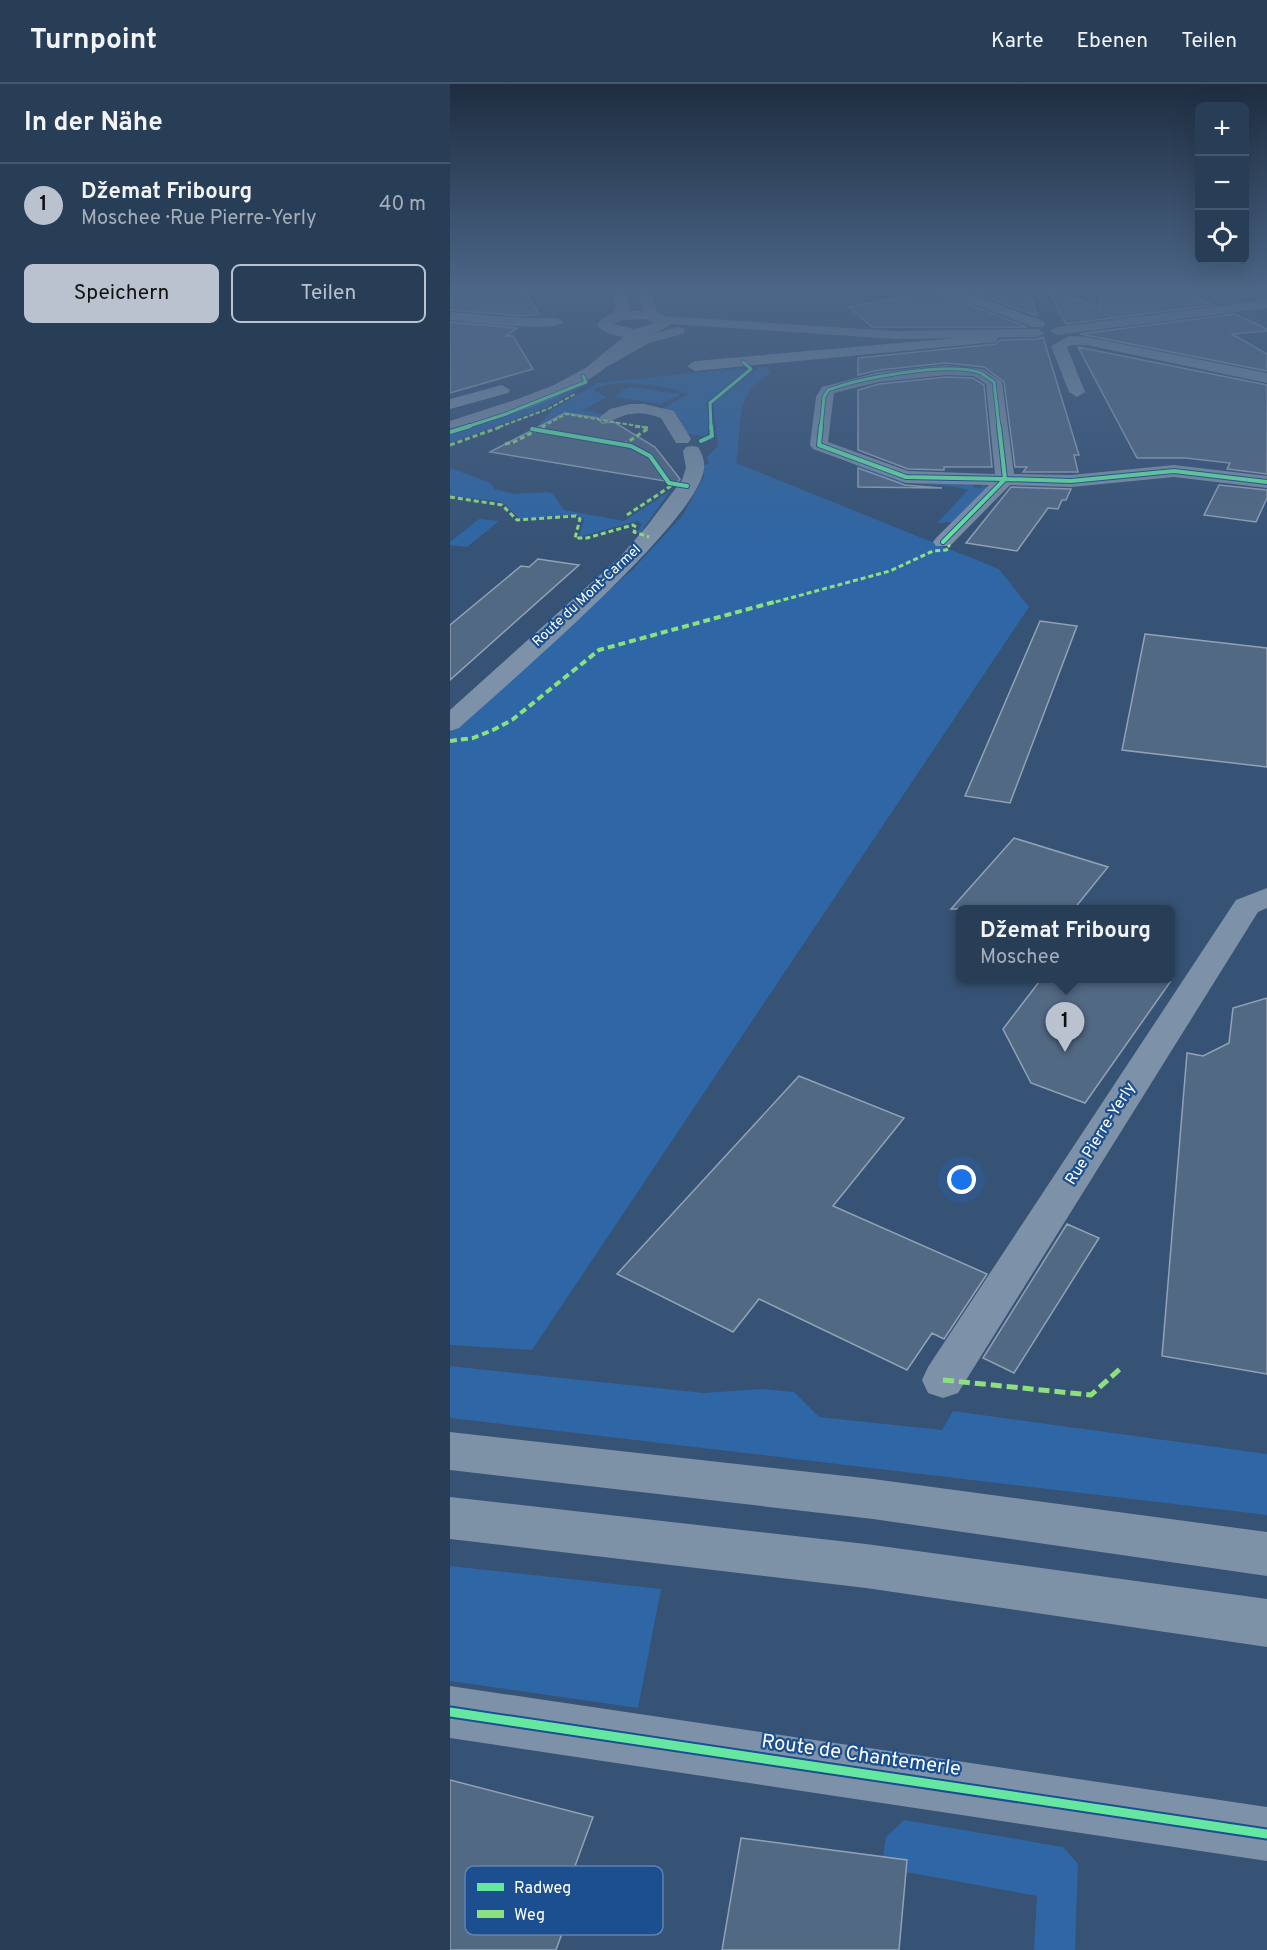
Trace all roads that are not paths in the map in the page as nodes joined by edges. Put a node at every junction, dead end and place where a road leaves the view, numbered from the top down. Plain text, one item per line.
1 (565, 374) edge
2 (584, 374) edge
3 (919, 374) edge
4 (981, 374) edge
5 (1070, 374) edge
6 (1249, 374) edge
7 (1267, 378) edge
8 (502, 390) dead end
9 (1077, 392) dead end
10 (450, 405) edge
11 (482, 416) junction
12 (608, 417) dead end
13 (450, 426) edge
14 (1005, 479) junction
15 (1267, 482) edge
16 (943, 542) dead end
17 (450, 723) edge
18 (1267, 897) edge
19 (943, 1380) dead end
20 (450, 1451) edge
21 (450, 1518) edge
22 (1267, 1554) edge
23 (1267, 1623) edge
24 (450, 1712) edge
25 (1267, 1834) edge

1 - 11 main road
2 - 11 main road
3 - 14 street
4 - 14 street
5 - 9 street
6 - 7 street
8 - 10 street
11 - 13 main road
12 - 17 street, Route du Mont-Carmel
14 - 15 street
14 - 16 street
18 - 19 street, Rue Pierre-Yerly
20 - 22 highway
21 - 23 highway
24 - 25 street, Route de Chantemerle

